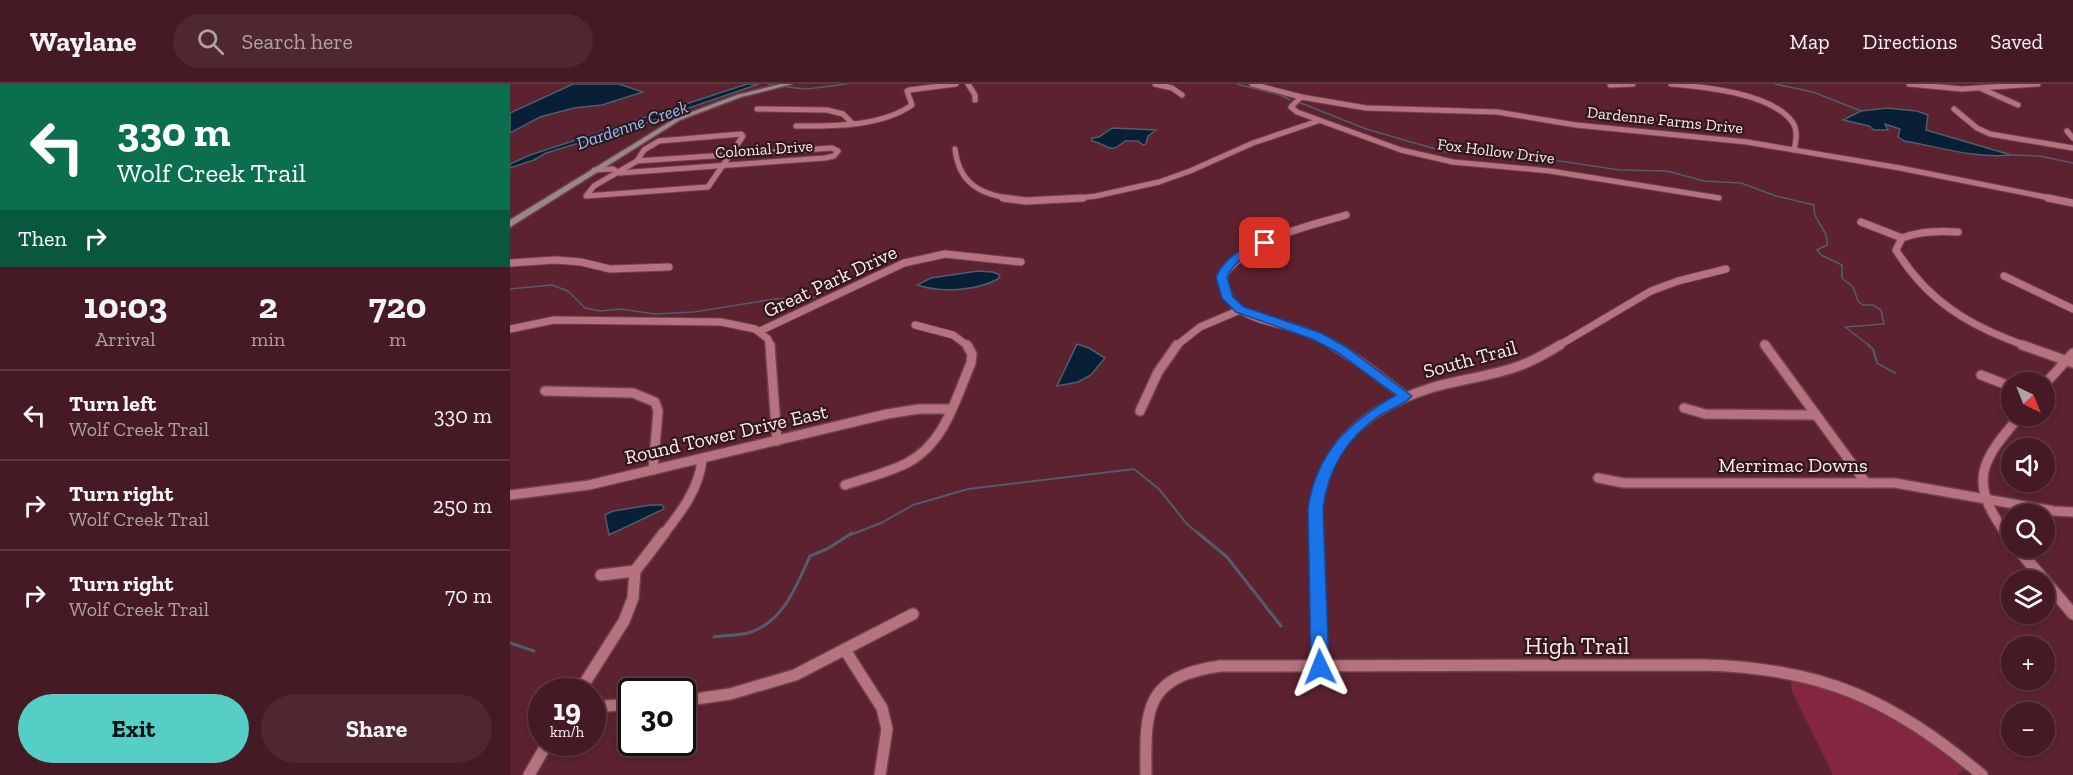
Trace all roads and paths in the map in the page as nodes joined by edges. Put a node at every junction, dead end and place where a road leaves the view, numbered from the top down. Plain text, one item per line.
1 (789, 84) edge
2 (956, 84) edge
3 (968, 84) edge
4 (1155, 84) edge
5 (1252, 84) edge
6 (1633, 84) edge
7 (1671, 84) edge
8 (1909, 84) edge
9 (1971, 84) edge
10 (2027, 84) edge
11 (2038, 84) edge
12 (1610, 85) edge
13 (1980, 88) junction
14 (1182, 95) dead end
15 (1301, 97) junction
16 (975, 100) dead end
17 (2018, 105) dead end
18 (757, 109) dead end
19 (1954, 109) dead end
20 (1318, 121) junction
21 (852, 123) junction
22 (796, 126) dead end
23 (2067, 131) dead end
24 (2073, 138) edge
25 (2073, 148) edge
26 (956, 149) dead end
27 (1794, 150) junction
28 (732, 155) junction
29 (637, 161) junction
30 (723, 165) junction
31 (626, 166) junction
32 (597, 168) junction
33 (616, 172) junction
34 (1719, 198) dead end
35 (2073, 203) edge
36 (1346, 215) dead end
37 (1861, 222) dead end
38 (510, 224) edge
39 (1958, 232) dead end
40 (1902, 238) junction
41 (1021, 262) dead end
42 (510, 263) edge
43 (669, 267) dead end
44 (1726, 269) dead end
45 (2004, 276) dead end
46 (2073, 309) edge
47 (1240, 310) junction
48 (915, 325) dead end
49 (510, 329) edge
50 (760, 332) junction
51 (1764, 344) dead end
52 (2073, 353) edge
53 (2070, 361) edge
54 (1981, 375) dead end
55 (2055, 375) edge
56 (2001, 383) edge
57 (545, 391) dead end
58 (1405, 396) junction
59 (1684, 408) dead end
60 (951, 409) junction
61 (1140, 411) dead end
62 (1816, 415) junction
63 (2012, 426) edge
64 (777, 441) junction
65 (702, 460) junction
66 (653, 470) junction
67 (1598, 478) dead end
68 (1866, 483) junction
69 (845, 485) dead end
70 (510, 495) edge
71 (1986, 499) junction
72 (2073, 512) edge
73 (2001, 527) edge
74 (2026, 558) edge
75 (635, 571) junction
76 (601, 575) dead end
77 (2072, 611) edge
78 (913, 614) dead end
79 (845, 650) junction
80 (1320, 667) junction
81 (588, 678) edge
82 (696, 699) edge
83 (540, 756) edge
84 (529, 775) edge
85 (880, 775) edge
86 (1146, 775) edge
87 (1983, 775) edge

1 - 32 main road
2 - 21 street
3 - 16 street
4 - 14 street
5 - 15 street, Dardenne Farms Drive
6 - 12 street
7 - 27 street
8 - 13 street
9 - 13 street
10 - 11 street
10 - 13 street
13 - 17 street
15 - 20 street, Fox Hollow Drive
15 - 27 street, Dardenne Farms Drive
18 - 21 street
19 - 25 street
20 - 26 street
20 - 34 street, Fox Hollow Drive
21 - 22 street
23 - 24 street
27 - 35 street, Dardenne Farms Drive
28 - 29 street, Colonial Drive
28 - 29 street
28 - 30 street
28 - 30 street, Colonial Drive
29 - 31 street
30 - 33 street, Colonial Drive
30 - 33 street
31 - 32 street
31 - 33 street
32 - 33 street, Colonial Drive
32 - 38 main road
36 - 47 street
37 - 40 street
39 - 40 street
40 - 53 street
41 - 50 street, Great Park Drive
42 - 43 street
44 - 58 street, South Trail
45 - 46 street
47 - 58 street
47 - 61 street
48 - 60 street
49 - 50 street
50 - 64 street
51 - 62 street
52 - 53 street
53 - 55 street
54 - 56 street
57 - 66 street
58 - 80 street, South Trail
59 - 62 street
60 - 64 street, Round Tower Drive East
60 - 69 street
62 - 68 street
63 - 71 street
64 - 65 street, Round Tower Drive East
65 - 66 street, Round Tower Drive East
65 - 75 street
66 - 70 street, Round Tower Drive East
67 - 68 street, Merrimac Downs
68 - 71 street, Merrimac Downs
71 - 72 street, Merrimac Downs
71 - 73 street
74 - 77 street
75 - 76 street
75 - 81 street
78 - 79 street
79 - 82 street
79 - 85 street
80 - 86 street, High Trail
80 - 87 street, High Trail
83 - 84 street

